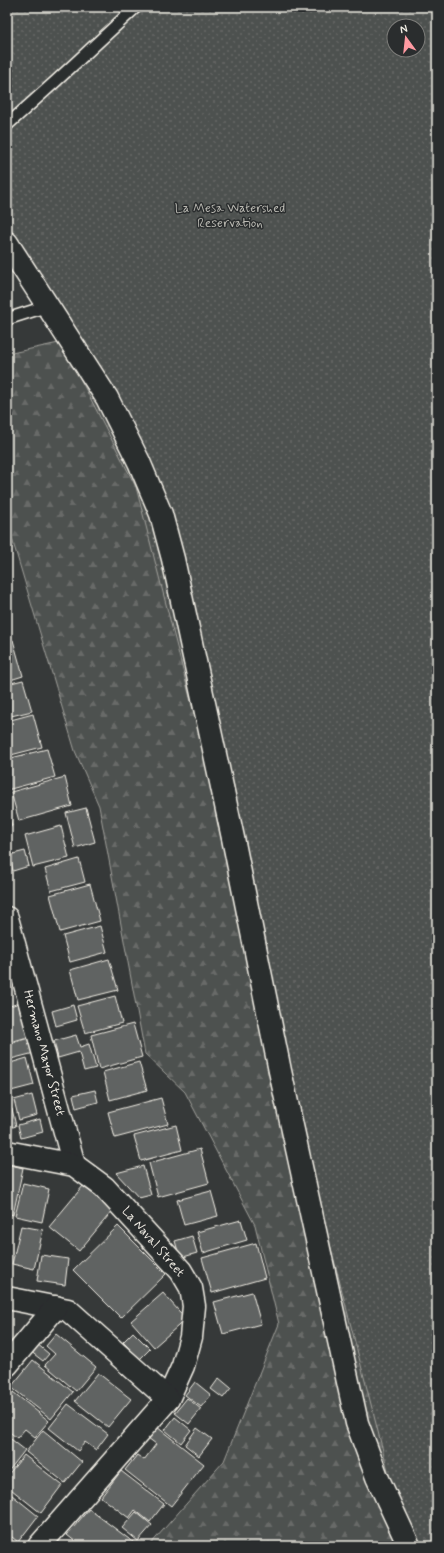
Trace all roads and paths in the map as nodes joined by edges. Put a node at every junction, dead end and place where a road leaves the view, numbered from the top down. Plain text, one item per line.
1 (136, 7) edge
2 (7, 125) edge
3 (7, 243) edge
4 (48, 306) junction
5 (7, 319) edge
6 (7, 918) edge
7 (7, 1152) edge
8 (74, 1165) junction
9 (7, 1298) edge
10 (56, 1307) junction
11 (7, 1365) edge
12 (168, 1399) junction
13 (39, 1546) edge
14 (409, 1546) edge

1 - 2 lane
3 - 4 street
4 - 5 lane
4 - 14 street
6 - 8 street, Hermano Mayor Street
7 - 8 street, La Naval Street
8 - 12 street, La Naval Street
9 - 10 street
10 - 11 street
10 - 12 street
12 - 13 street, La Naval Street

